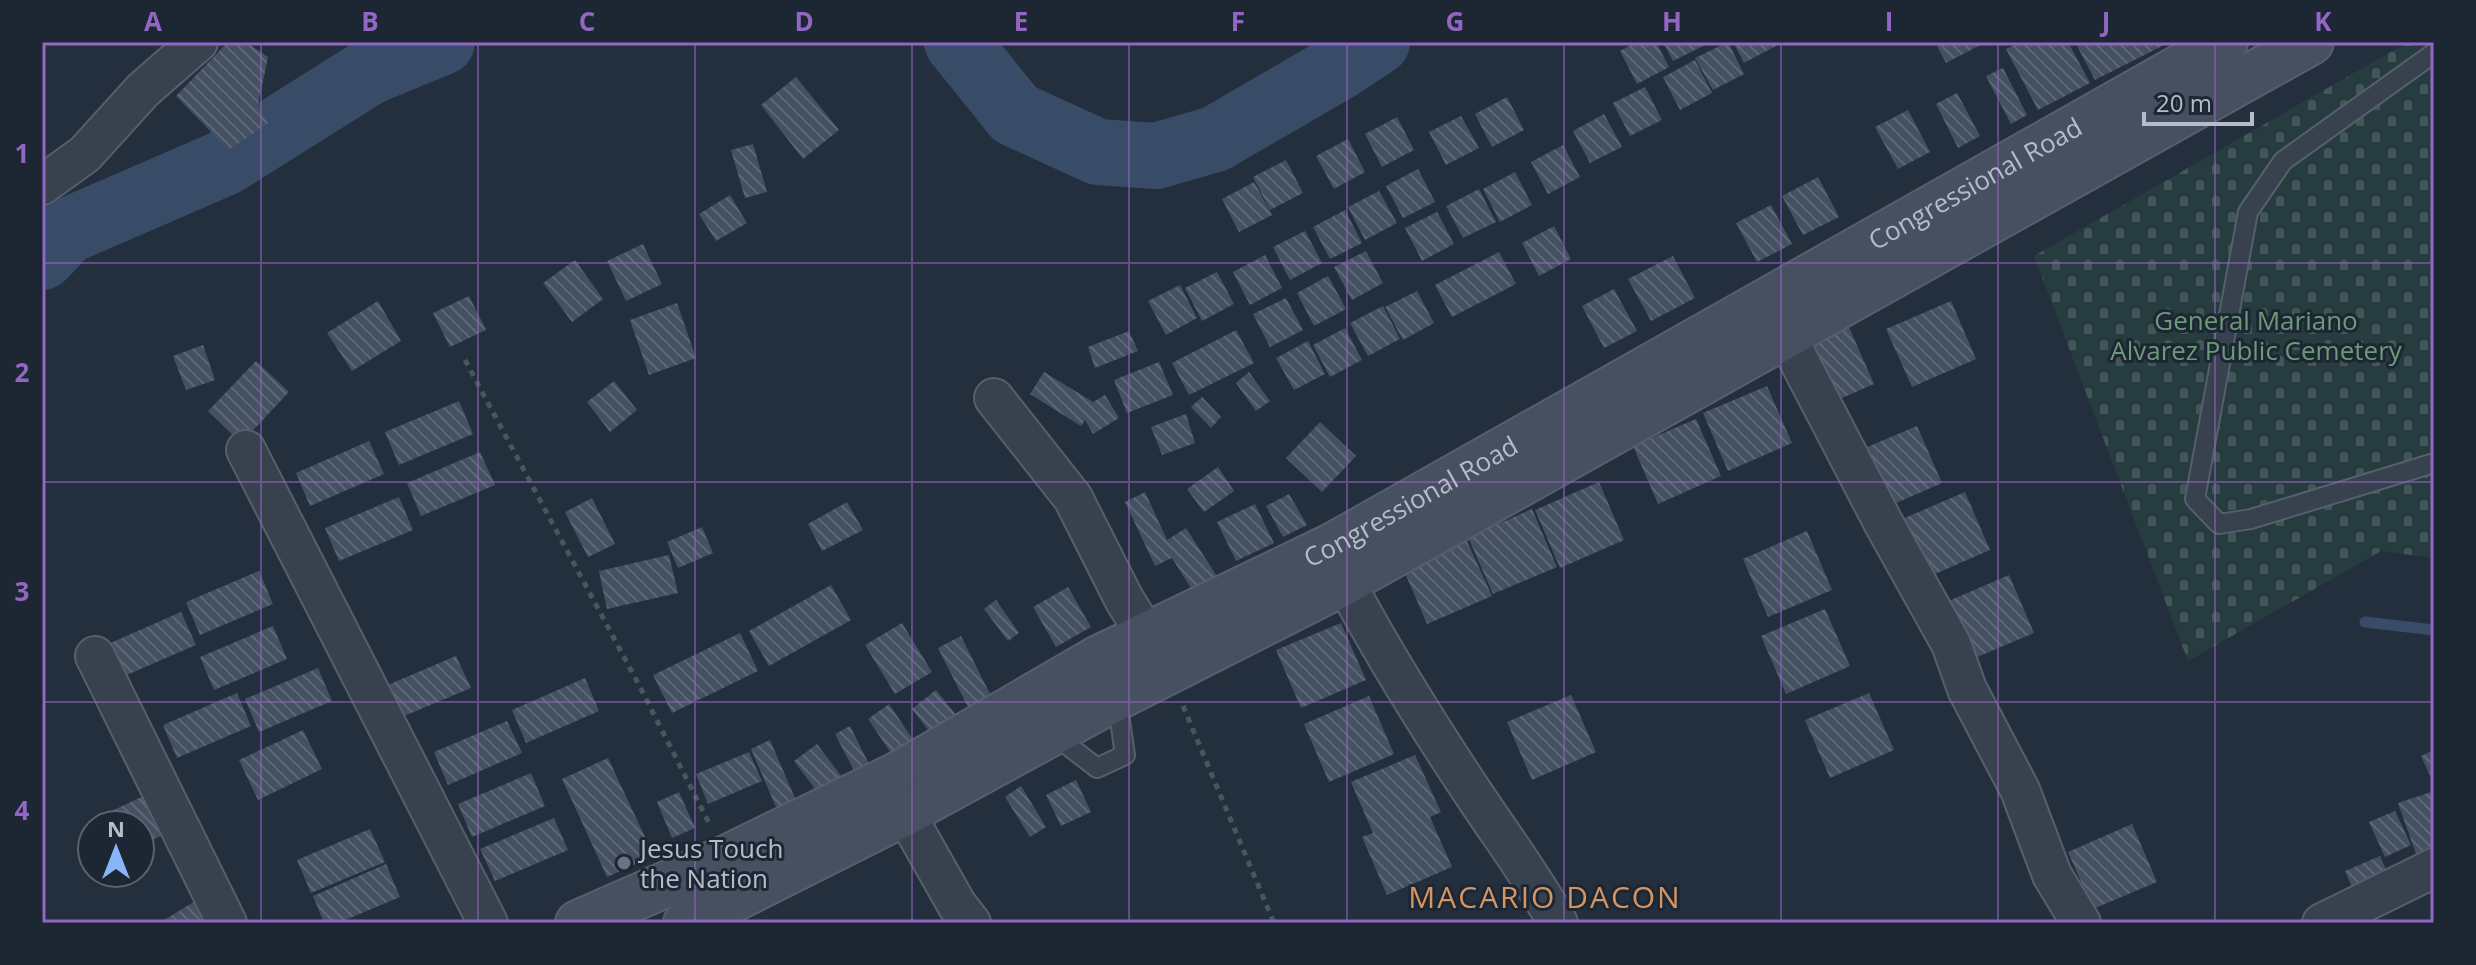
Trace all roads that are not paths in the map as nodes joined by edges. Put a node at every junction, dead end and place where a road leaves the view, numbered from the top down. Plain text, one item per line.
1 (2225, 42) edge
2 (2311, 42) edge
3 (194, 45) edge
4 (2434, 53) edge
5 (42, 185) edge
6 (1786, 336) junction
7 (994, 398) dead end
8 (246, 450) dead end
9 (2434, 463) edge
10 (1345, 582) junction
11 (1146, 635) junction
12 (95, 656) dead end
13 (1107, 678) junction
14 (1040, 716) junction
15 (905, 813) junction
16 (2434, 868) edge
17 (227, 923) edge
18 (488, 923) edge
19 (578, 923) edge
20 (686, 923) edge
21 (971, 923) edge
22 (1558, 923) edge
23 (2081, 923) edge
24 (2322, 923) edge

1 - 11 main road, Congressional Road
2 - 6 main road, Congressional Road
3 - 5 street
4 - 9 lane
6 - 10 main road, Congressional Road
6 - 23 street
7 - 11 street
8 - 18 street
10 - 13 main road, Congressional Road
10 - 22 street
11 - 13 main road, Congressional Road
12 - 17 street
13 - 14 main road, Congressional Road
13 - 14 lane
14 - 15 main road, Congressional Road
14 - 19 main road, Congressional Road
15 - 20 main road, Congressional Road
15 - 21 street
16 - 24 street

